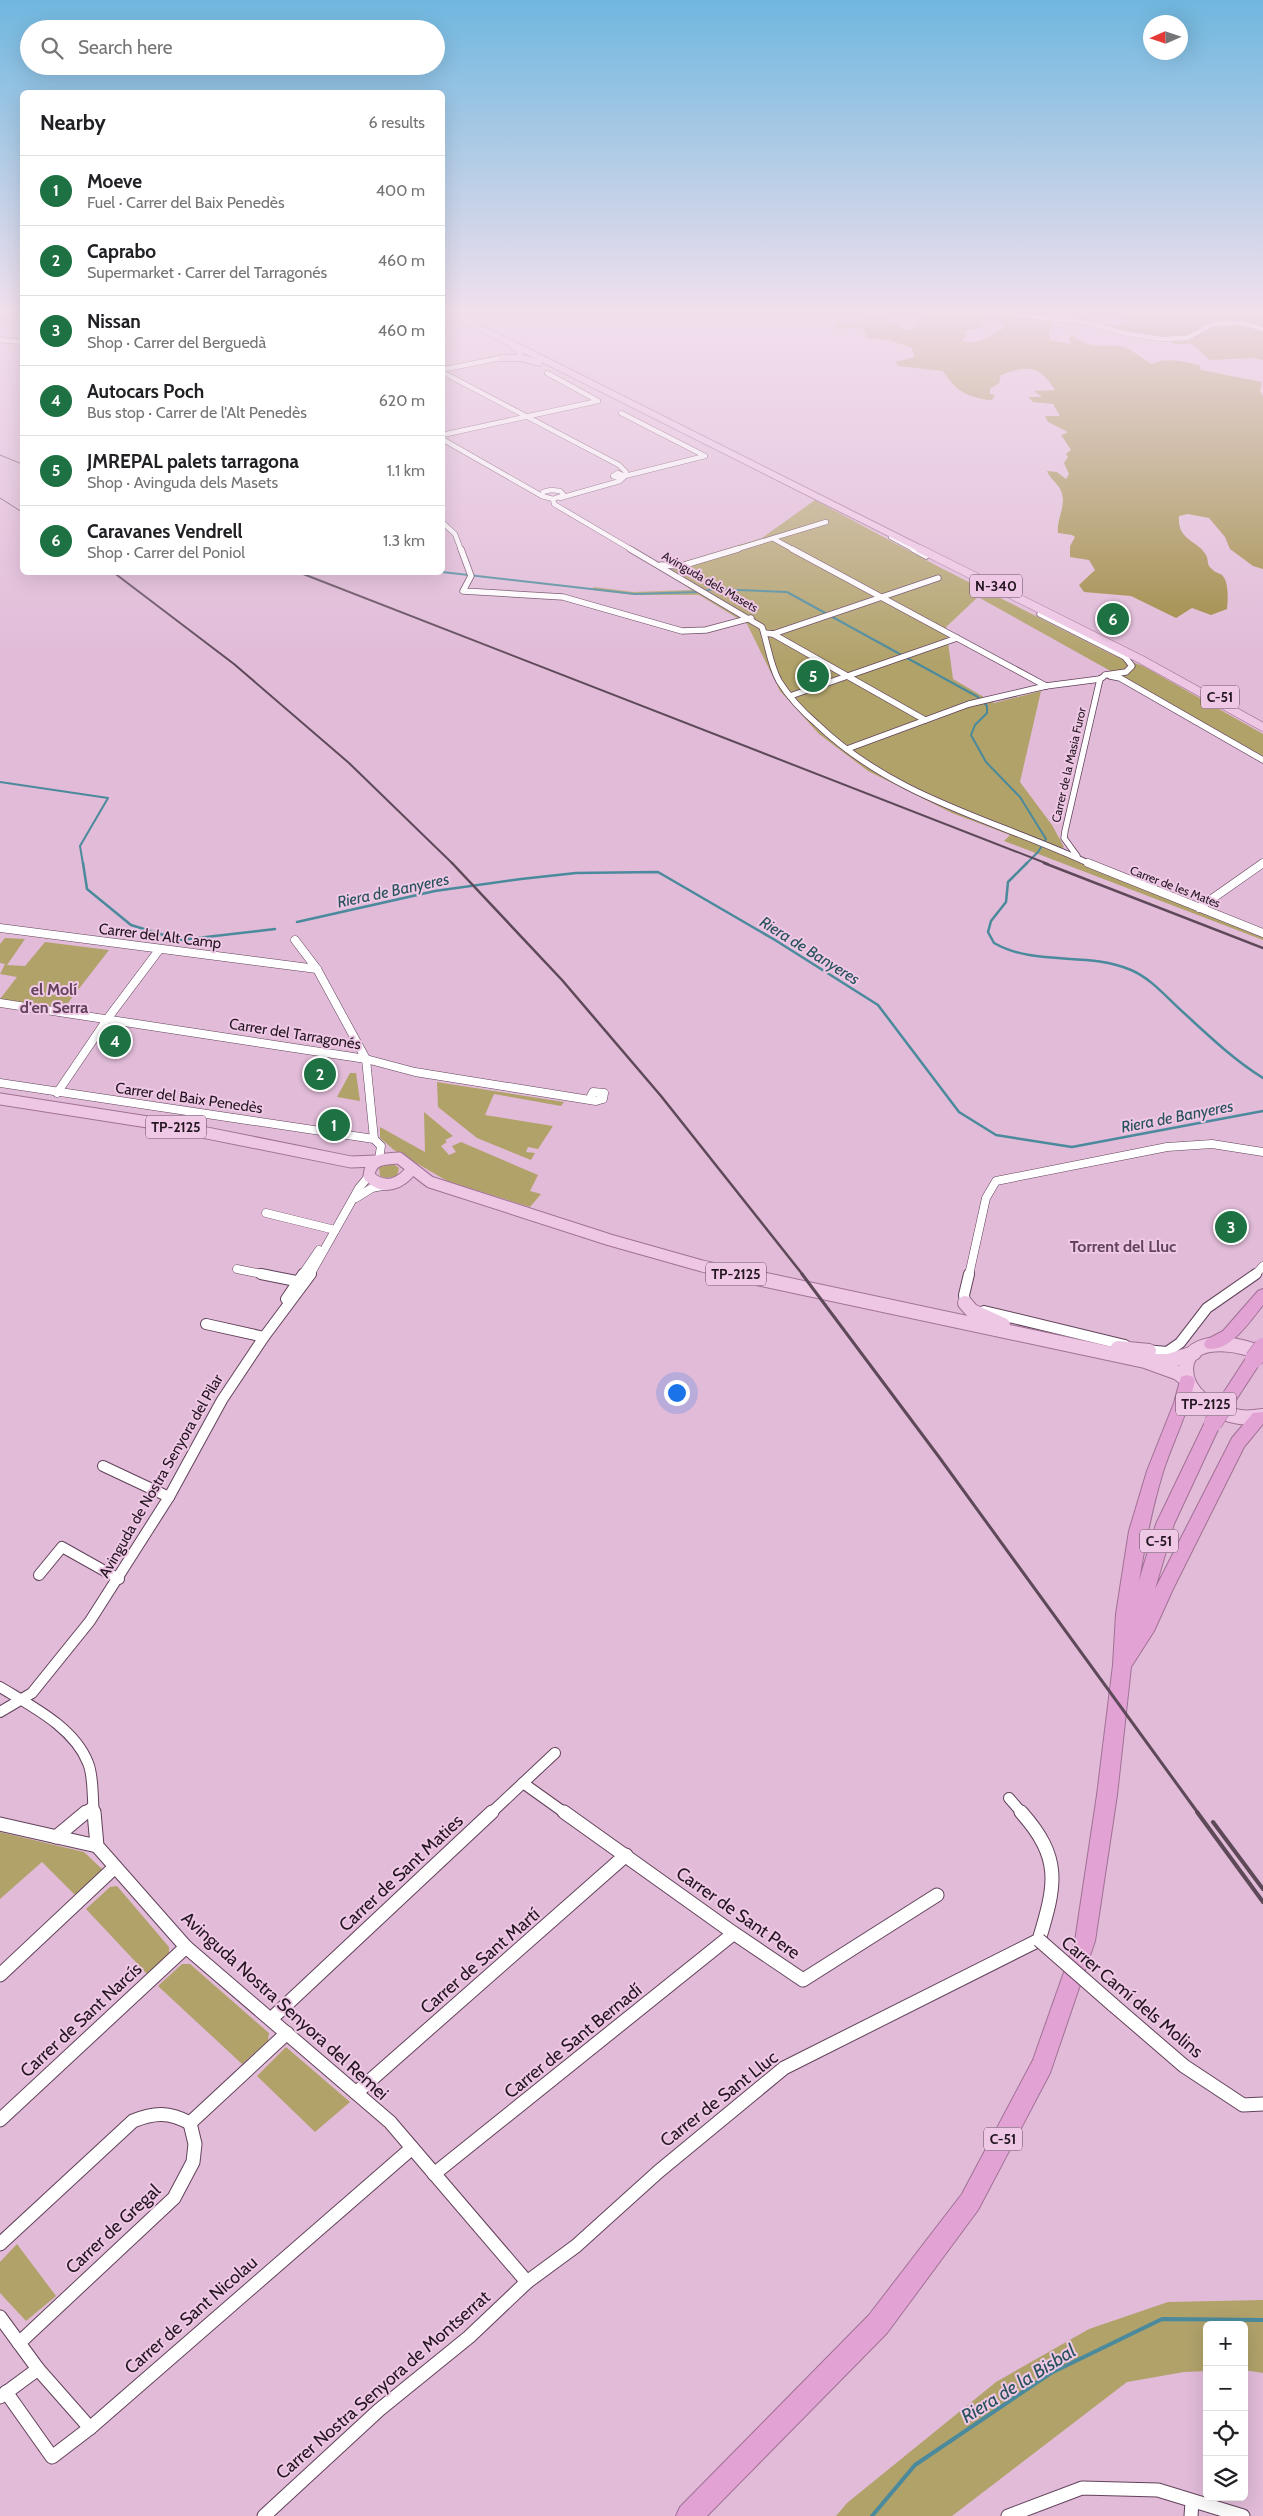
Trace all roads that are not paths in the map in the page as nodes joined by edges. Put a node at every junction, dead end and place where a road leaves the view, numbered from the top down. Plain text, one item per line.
1 (480, 426) edge
2 (545, 426) edge
3 (647, 426) edge
4 (676, 426) edge
5 (445, 434) edge
6 (445, 441) edge
7 (606, 460) junction
8 (614, 475) junction
9 (625, 476) junction
10 (525, 486) junction
11 (598, 486) junction
12 (554, 490) junction
13 (583, 490) junction
14 (542, 496) junction
15 (816, 496) junction
16 (556, 499) junction
17 (826, 522) dead end
18 (445, 525) edge
19 (774, 539) junction
20 (668, 569) junction
21 (679, 571) junction
22 (938, 578) dead end
23 (882, 597) junction
24 (751, 618) junction
25 (764, 633) junction
26 (773, 634) junction
27 (957, 638) junction
28 (850, 677) junction
29 (1103, 677) junction
30 (1176, 679) junction
31 (1046, 686) junction
32 (790, 696) junction
33 (1263, 718) edge
34 (925, 720) junction
35 (1263, 727) edge
36 (847, 749) junction
37 (1263, 760) edge
38 (1079, 858) junction
39 (1263, 863) edge
40 (1199, 908) junction
41 (0, 928) edge
42 (1263, 933) edge
43 (295, 940) dead end
44 (159, 950) junction
45 (317, 969) junction
46 (0, 1003) edge
47 (108, 1018) junction
48 (366, 1059) junction
49 (0, 1083) edge
50 (57, 1093) junction
51 (0, 1099) edge
52 (587, 1099) dead end
53 (374, 1139) junction
54 (1263, 1152) edge
55 (378, 1156) junction
56 (351, 1162) junction
57 (412, 1169) junction
58 (369, 1174) junction
59 (430, 1182) junction
60 (393, 1184) junction
61 (350, 1203) junction
62 (266, 1213) dead end
63 (334, 1230) junction
64 (1263, 1266) edge
65 (237, 1269) dead end
66 (296, 1281) junction
67 (1263, 1295) edge
68 (965, 1303) junction
69 (206, 1324) dead end
70 (264, 1337) junction
71 (1048, 1341) junction
72 (1212, 1344) junction
73 (1194, 1353) junction
74 (1260, 1354) edge
75 (1147, 1356) junction
76 (1187, 1381) junction
77 (1261, 1416) edge
78 (103, 1466) dead end
79 (169, 1497) junction
80 (39, 1576) dead end
81 (119, 1578) junction
82 (1122, 1665) junction
83 (0, 1687) edge
84 (20, 1698) junction
85 (0, 1712) edge
86 (555, 1752) dead end
87 (523, 1783) junction
88 (1009, 1798) dead end
89 (93, 1806) junction
90 (0, 1824) edge
91 (56, 1837) junction
92 (97, 1846) junction
93 (626, 1854) junction
94 (115, 1867) junction
95 (937, 1895) dead end
96 (733, 1934) junction
97 (1039, 1940) junction
98 (186, 1947) junction
99 (0, 1975) edge
100 (1112, 2004) joint
101 (271, 2019) junction
102 (287, 2033) junction
103 (356, 2093) junction
104 (1263, 2104) edge
105 (0, 2120) edge
106 (190, 2123) junction
107 (412, 2148) junction
108 (434, 2174) junction
109 (0, 2244) edge
110 (527, 2282) junction
111 (0, 2318) edge
112 (19, 2343) junction
113 (38, 2369) junction
114 (3, 2394) edge
115 (90, 2428) junction
116 (1192, 2509) edge
117 (1239, 2515) edge
118 (264, 2516) edge
119 (689, 2516) edge
120 (1008, 2516) edge

1 - 5 street
2 - 7 street
3 - 9 street
4 - 15 main road, N-340
6 - 10 street
7 - 8 street
7 - 9 street
8 - 9 street
8 - 11 street
9 - 11 street
10 - 12 street
10 - 14 street
11 - 13 street
12 - 13 street
12 - 14 street
12 - 16 street
13 - 16 street
14 - 16 street
15 - 29 street
15 - 30 main road, N-340
16 - 20 street, Avinguda dels Masets
17 - 19 street
18 - 24 street
19 - 21 street
19 - 23 street
20 - 21 street, Avinguda dels Masets
20 - 21 street
21 - 24 street, Avinguda dels Masets
22 - 23 street
23 - 26 street
23 - 27 street
24 - 25 street, Avinguda dels Masets
25 - 26 street
25 - 32 street, Avinguda dels Masets
26 - 28 street
27 - 28 street
27 - 31 street
28 - 32 street
28 - 34 street
29 - 31 street
29 - 37 street
29 - 38 street, Carrer de la Masia Furor
30 - 33 main road, C-51
30 - 35 main road, N-340
31 - 34 street
32 - 36 street, Avinguda dels Masets
34 - 36 street
36 - 38 street, Avinguda dels Masets
38 - 40 street, Carrer de les Mates
39 - 40 street
40 - 42 street, Carrer de les Mates
41 - 44 street, Carrer del Alt Camp
43 - 45 street
44 - 45 street, Carrer del Alt Camp
44 - 47 street
45 - 48 street
46 - 47 street, Carrer del Tarragonés
47 - 48 street, Carrer del Tarragonés
47 - 50 street
48 - 52 street, Carrer del Tarragonés
48 - 53 street
49 - 50 street, Carrer del Baix Penedès
50 - 53 street, Carrer del Baix Penedès
51 - 56 main road, TP-2125
53 - 55 street
54 - 68 street
55 - 56 main road, TP-2125
55 - 57 main road, TP-2125
55 - 58 main road
56 - 58 main road, TP-2125
57 - 59 main road, TP-2125
57 - 60 main road
58 - 60 main road, TP-2125
58 - 61 street, Avinguda de Nostra Senyora del Pilar
59 - 60 main road, TP-2125
59 - 71 main road, TP-2125
60 - 61 street, Avinguda de Nostra Senyora del Pilar
61 - 63 street, Avinguda de Nostra Senyora del Pilar
62 - 63 street
63 - 66 street, Avinguda de Nostra Senyora del Pilar
63 - 70 street, Avinguda de Nostra Senyora del Pilar
64 - 75 street
65 - 66 street
66 - 70 street, Avinguda de Nostra Senyora del Pilar
67 - 72 highway
68 - 71 main road
68 - 75 street
69 - 70 street
70 - 79 street, Avinguda de Nostra Senyora del Pilar
71 - 75 main road, TP-2125
72 - 73 main road, TP-2125
72 - 74 main road, TP-2125
73 - 75 main road, TP-2125
73 - 76 main road, TP-2125
74 - 82 highway, C-51, bridge
75 - 76 main road, TP-2125
76 - 77 main road, TP-2125
76 - 82 highway
77 - 82 highway
78 - 79 street
79 - 81 street, Avinguda de Nostra Senyora del Pilar
80 - 81 street
81 - 84 street, Avinguda de Nostra Senyora del Pilar
82 - 119 highway, C-51
83 - 84 street
84 - 85 street, Avinguda de Nostra Senyora del Pilar
84 - 89 street
86 - 87 street, Carrer de Sant Maties
87 - 93 street, Carrer de Sant Pere
87 - 101 street, Carrer de Sant Maties
88 - 97 street, Carrer Camí dels Molins
89 - 91 street
89 - 92 street
90 - 91 street
91 - 92 street
92 - 94 street, Avinguda Nostra Senyora del Remei
93 - 96 street, Carrer de Sant Pere
93 - 103 street, Carrer de Sant Martí
94 - 98 street, Avinguda Nostra Senyora del Remei
94 - 99 street
95 - 96 street, Carrer de Sant Pere
96 - 108 street, Carrer de Sant Bernadí
97 - 100 street, Carrer Camí dels Molins, bridge
97 - 110 street, Carrer de Sant Lluc
98 - 101 street, Avinguda Nostra Senyora del Remei
98 - 105 street, Carrer de Sant Narcís
100 - 104 street, Carrer Camí dels Molins
101 - 102 street, Avinguda Nostra Senyora del Remei
102 - 103 street, Avinguda Nostra Senyora del Remei
102 - 106 street
103 - 107 street, Avinguda Nostra Senyora del Remei
106 - 109 street
106 - 112 street, Carrer de Gregal
107 - 108 street, Avinguda Nostra Senyora del Remei
107 - 115 street, Carrer de Sant Nicolau
108 - 110 street, Avinguda Nostra Senyora del Remei
110 - 118 street, Carrer Nostra Senyora de Montserrat
111 - 112 street
112 - 113 street
113 - 114 street
113 - 115 street
114 - 115 street, Carrer de Sant Nicolau
116 - 117 street
116 - 120 street

